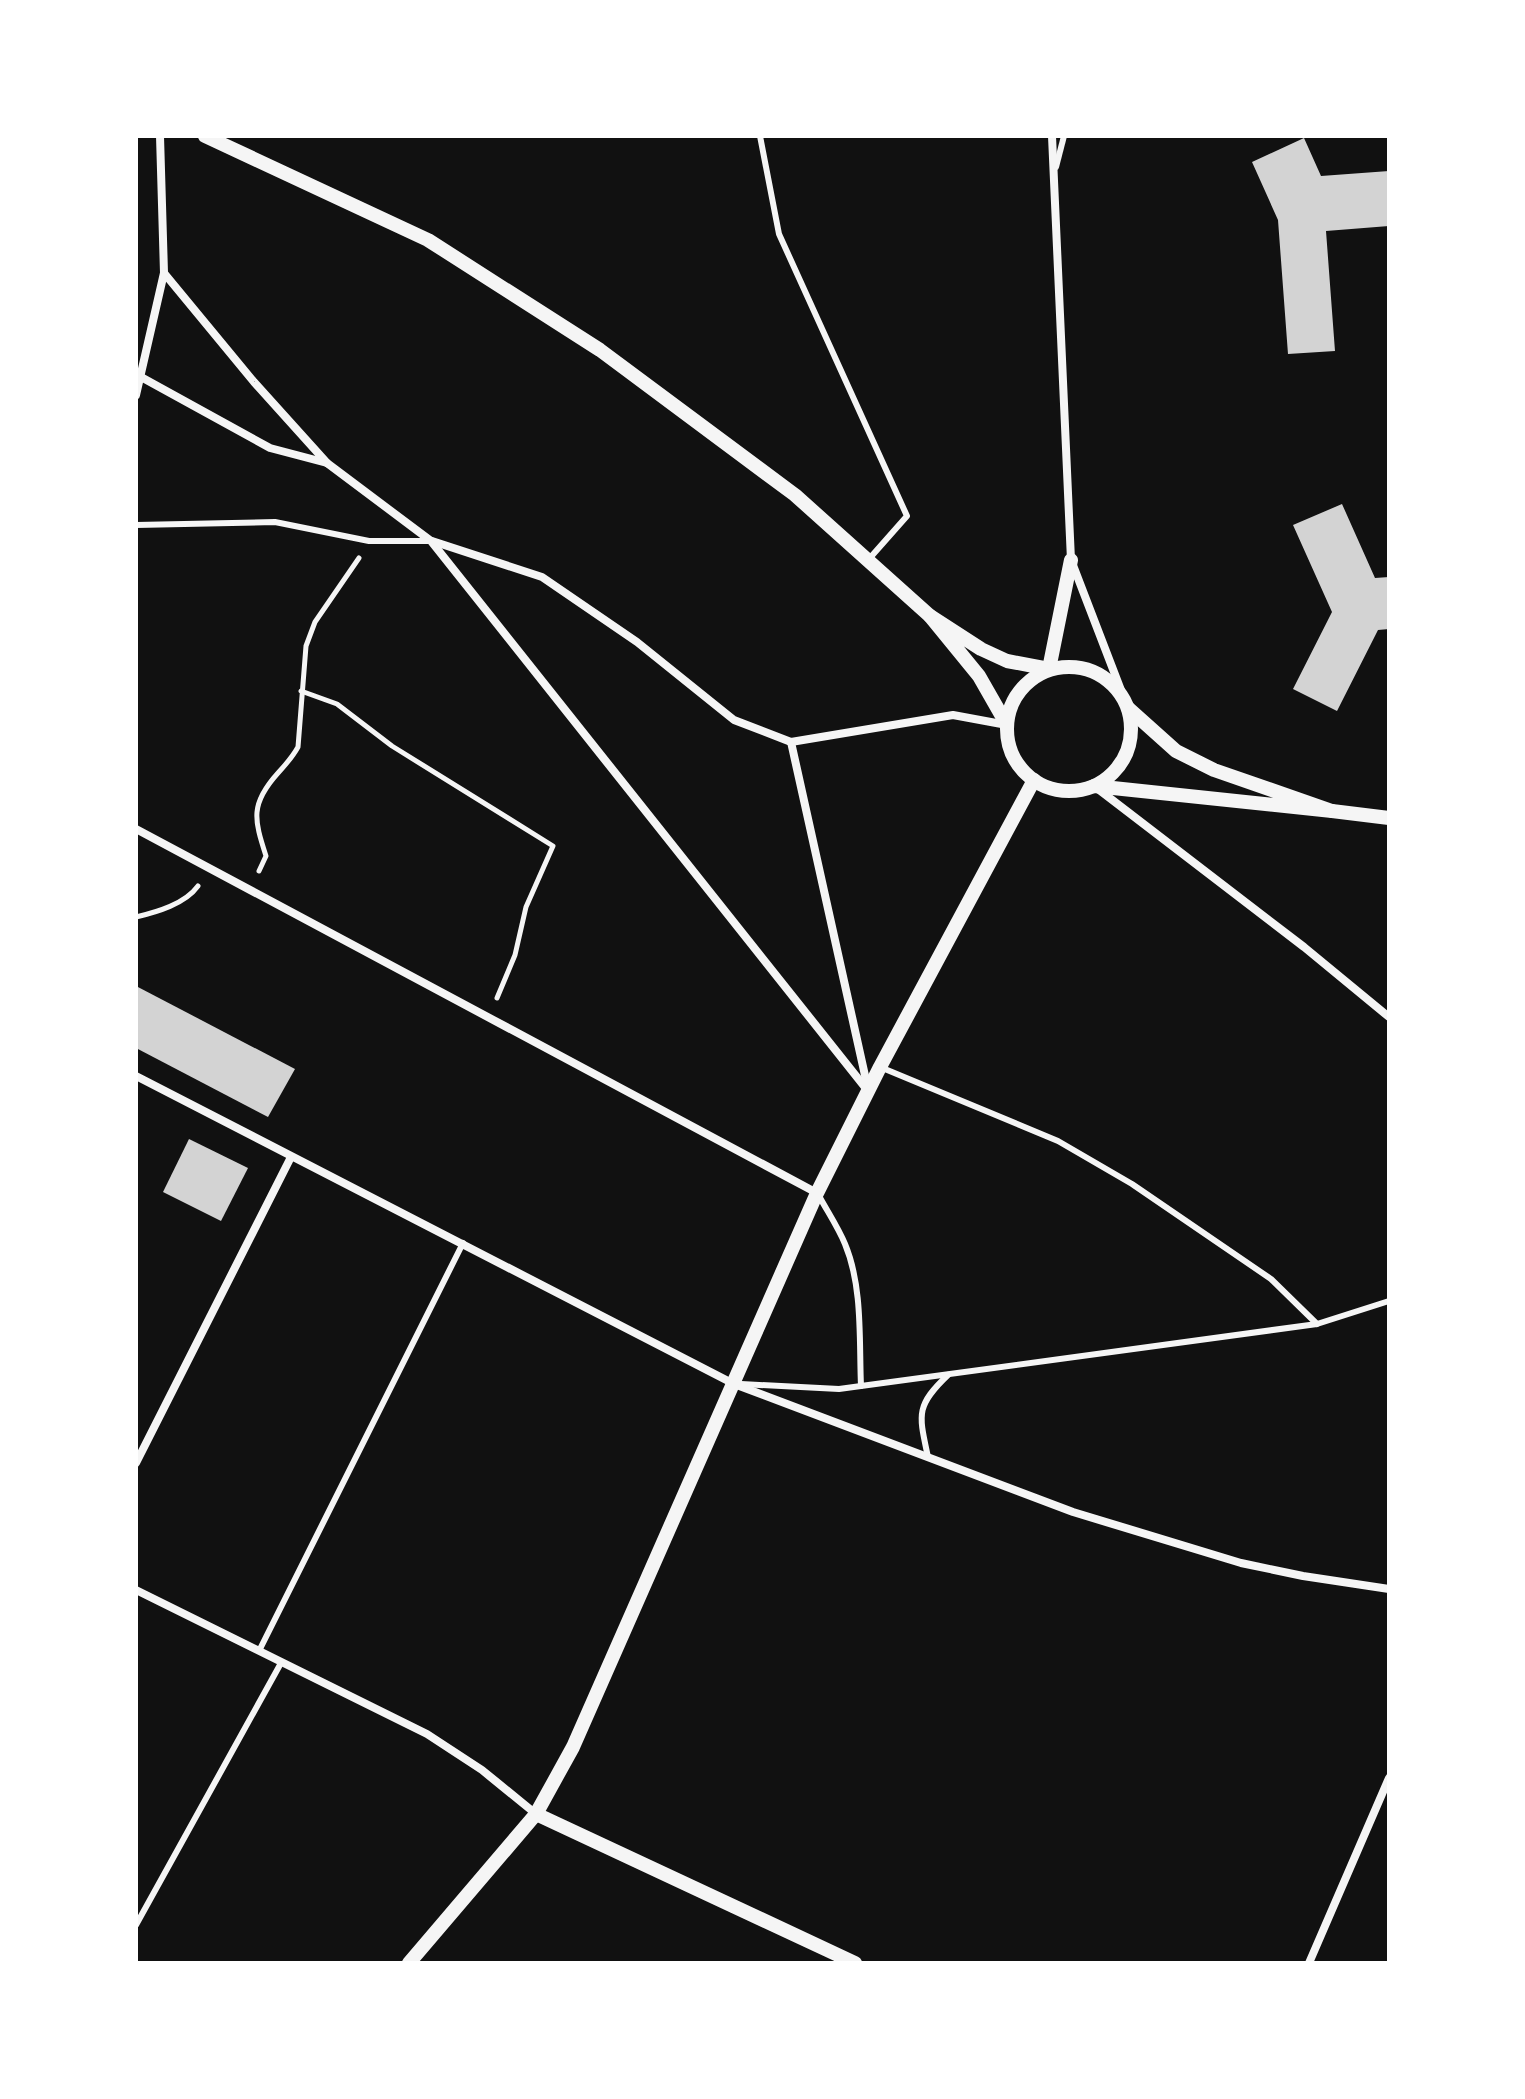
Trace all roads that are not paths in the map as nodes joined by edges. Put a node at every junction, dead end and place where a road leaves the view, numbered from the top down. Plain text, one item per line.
1 (160, 136) edge
2 (205, 136) edge
3 (751, 136) edge
4 (1052, 136) edge
5 (1064, 136) edge
6 (760, 139) edge
7 (1054, 174) junction
8 (164, 273) junction
9 (138, 376) edge
10 (136, 395) edge
11 (327, 463) junction
12 (136, 525) edge
13 (431, 541) junction
14 (869, 559) junction
15 (1071, 560) junction
16 (930, 616) junction
17 (1049, 669) junction
18 (1126, 703) junction
19 (1007, 725) junction
20 (791, 742) junction
21 (1034, 780) junction
22 (1094, 786) junction
23 (1332, 811) junction
24 (1389, 818) edge
25 (136, 829) edge
26 (1389, 1017) edge
27 (880, 1067) junction
28 (136, 1076) edge
29 (869, 1092) junction
30 (291, 1157) junction
31 (817, 1193) junction
32 (463, 1243) junction
33 (1389, 1301) edge
34 (1317, 1324) junction
35 (948, 1374) junction
36 (734, 1384) junction
37 (861, 1386) junction
38 (928, 1457) junction
39 (136, 1463) edge
40 (1389, 1589) edge
41 (136, 1590) edge
42 (259, 1651) junction
43 (281, 1663) junction
44 (1389, 1778) edge
45 (536, 1814) junction
46 (136, 1925) edge
47 (409, 1963) edge
48 (855, 1963) edge
49 (1309, 1963) edge

1 - 8 street
2 - 14 street
3 - 6 lane
4 - 7 street
5 - 7 lane
6 - 14 lane
7 - 15 street
8 - 9 street
8 - 11 street
9 - 10 street
9 - 11 street
11 - 13 street
12 - 13 lane
13 - 20 street
13 - 29 street
14 - 16 street
15 - 17 street
15 - 18 street
16 - 17 street
16 - 19 street
17 - 18 street
17 - 19 street
18 - 22 street
18 - 23 street
19 - 20 street
19 - 21 street
20 - 29 street
21 - 22 street
21 - 27 street
22 - 23 street
22 - 26 street
23 - 24 street
25 - 31 street
27 - 29 street
27 - 34 lane
28 - 30 street
29 - 31 street
30 - 32 street
30 - 39 street
31 - 36 street
31 - 37 lane
32 - 36 street
32 - 42 lane
33 - 34 lane
34 - 35 lane
35 - 37 lane
35 - 38 lane
36 - 37 lane
36 - 38 street
36 - 45 street
38 - 40 street
41 - 42 street
42 - 43 street
43 - 45 street
43 - 46 lane
44 - 49 street
45 - 47 street
45 - 48 street

